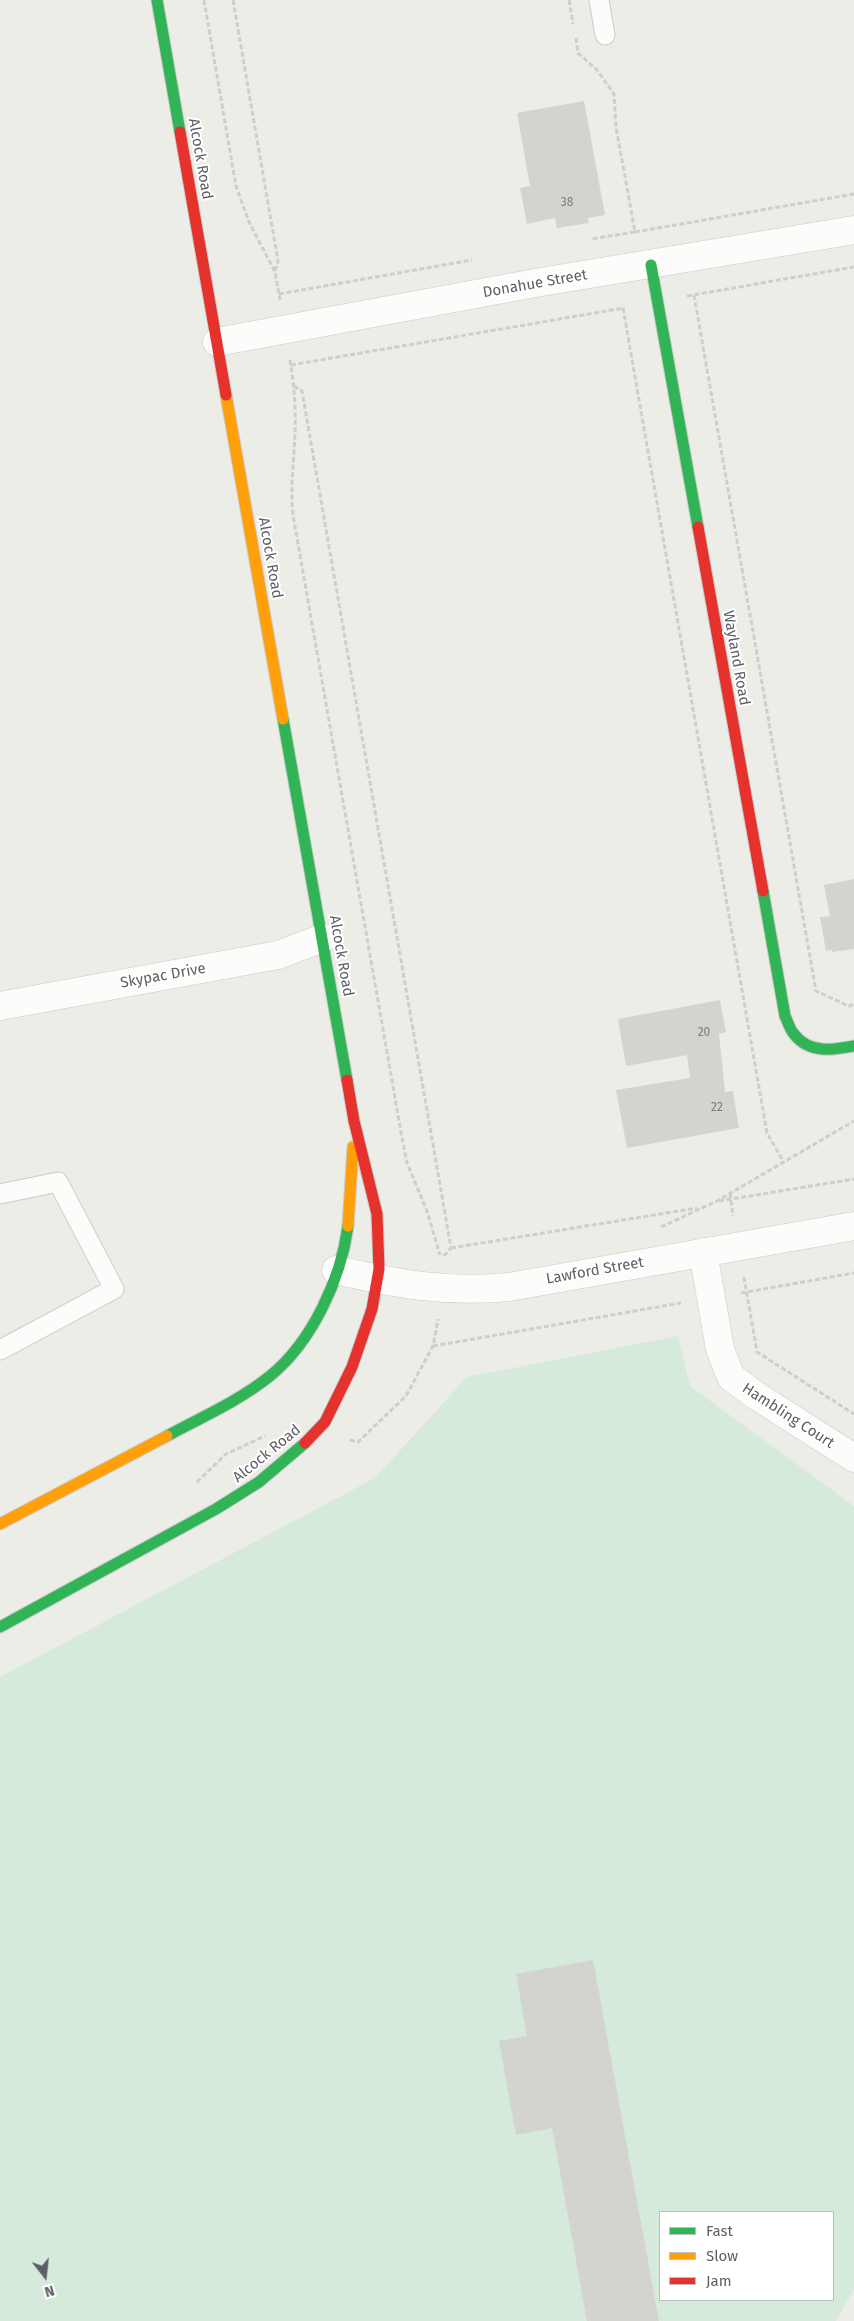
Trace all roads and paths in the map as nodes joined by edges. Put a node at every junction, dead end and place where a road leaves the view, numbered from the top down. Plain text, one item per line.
1 (156, 0) edge
2 (204, 0) edge
3 (233, 0) edge
4 (569, 0) edge
5 (599, 0) edge
6 (574, 26) dead end
7 (575, 35) dead end
8 (606, 35) dead end
9 (854, 194) edge
10 (854, 230) edge
11 (635, 232) junction
12 (586, 240) dead end
13 (481, 259) dead end
14 (652, 265) junction
15 (854, 267) edge
16 (279, 294) dead end
17 (694, 295) junction
18 (658, 301) junction
19 (623, 308) junction
20 (217, 342) junction
21 (291, 365) dead end
22 (323, 938) junction
23 (854, 1004) edge
24 (0, 1006) edge
25 (854, 1046) edge
26 (354, 1120) junction
27 (854, 1121) edge
28 (783, 1161) junction
29 (854, 1179) edge
30 (0, 1194) edge
31 (717, 1201) junction
32 (701, 1207) junction
33 (854, 1226) edge
34 (653, 1230) dead end
35 (450, 1248) junction
36 (703, 1252) junction
37 (441, 1260) junction
38 (450, 1260) dead end
39 (336, 1270) junction
40 (854, 1273) edge
41 (378, 1280) junction
42 (746, 1292) junction
43 (710, 1298) junction
44 (433, 1346) dead end
45 (0, 1350) edge
46 (854, 1414) edge
47 (854, 1458) edge
48 (0, 1524) edge
49 (0, 1627) edge

1 - 20 street, Alcock Road
2 - 3 path
4 - 6 path
5 - 8 lane
7 - 11 path
9 - 11 path
10 - 14 street, Donahue Street
11 - 12 path
13 - 16 path
14 - 18 street, Wayland Road
14 - 20 street, Donahue Street
15 - 17 path
17 - 18 path
17 - 23 path
18 - 19 path
18 - 25 street, Wayland Road
19 - 21 path
19 - 28 path
20 - 22 street, Alcock Road
22 - 24 street, Skypac Drive
22 - 26 street, Alcock Road
26 - 39 street, Alcock Road
26 - 41 street, Alcock Road
27 - 28 path
28 - 31 path
29 - 31 path
30 - 45 lane
31 - 32 path
32 - 34 path
32 - 35 path
33 - 36 street, Lawford Street
35 - 37 path
35 - 37 path
36 - 41 street, Lawford Street
36 - 43 street, Hambling Court
37 - 38 path
39 - 41 street, Lawford Street
39 - 48 street, Alcock Road
40 - 42 path
41 - 49 street, Alcock Road
42 - 43 path
42 - 46 path
43 - 44 path
43 - 47 street, Hambling Court

